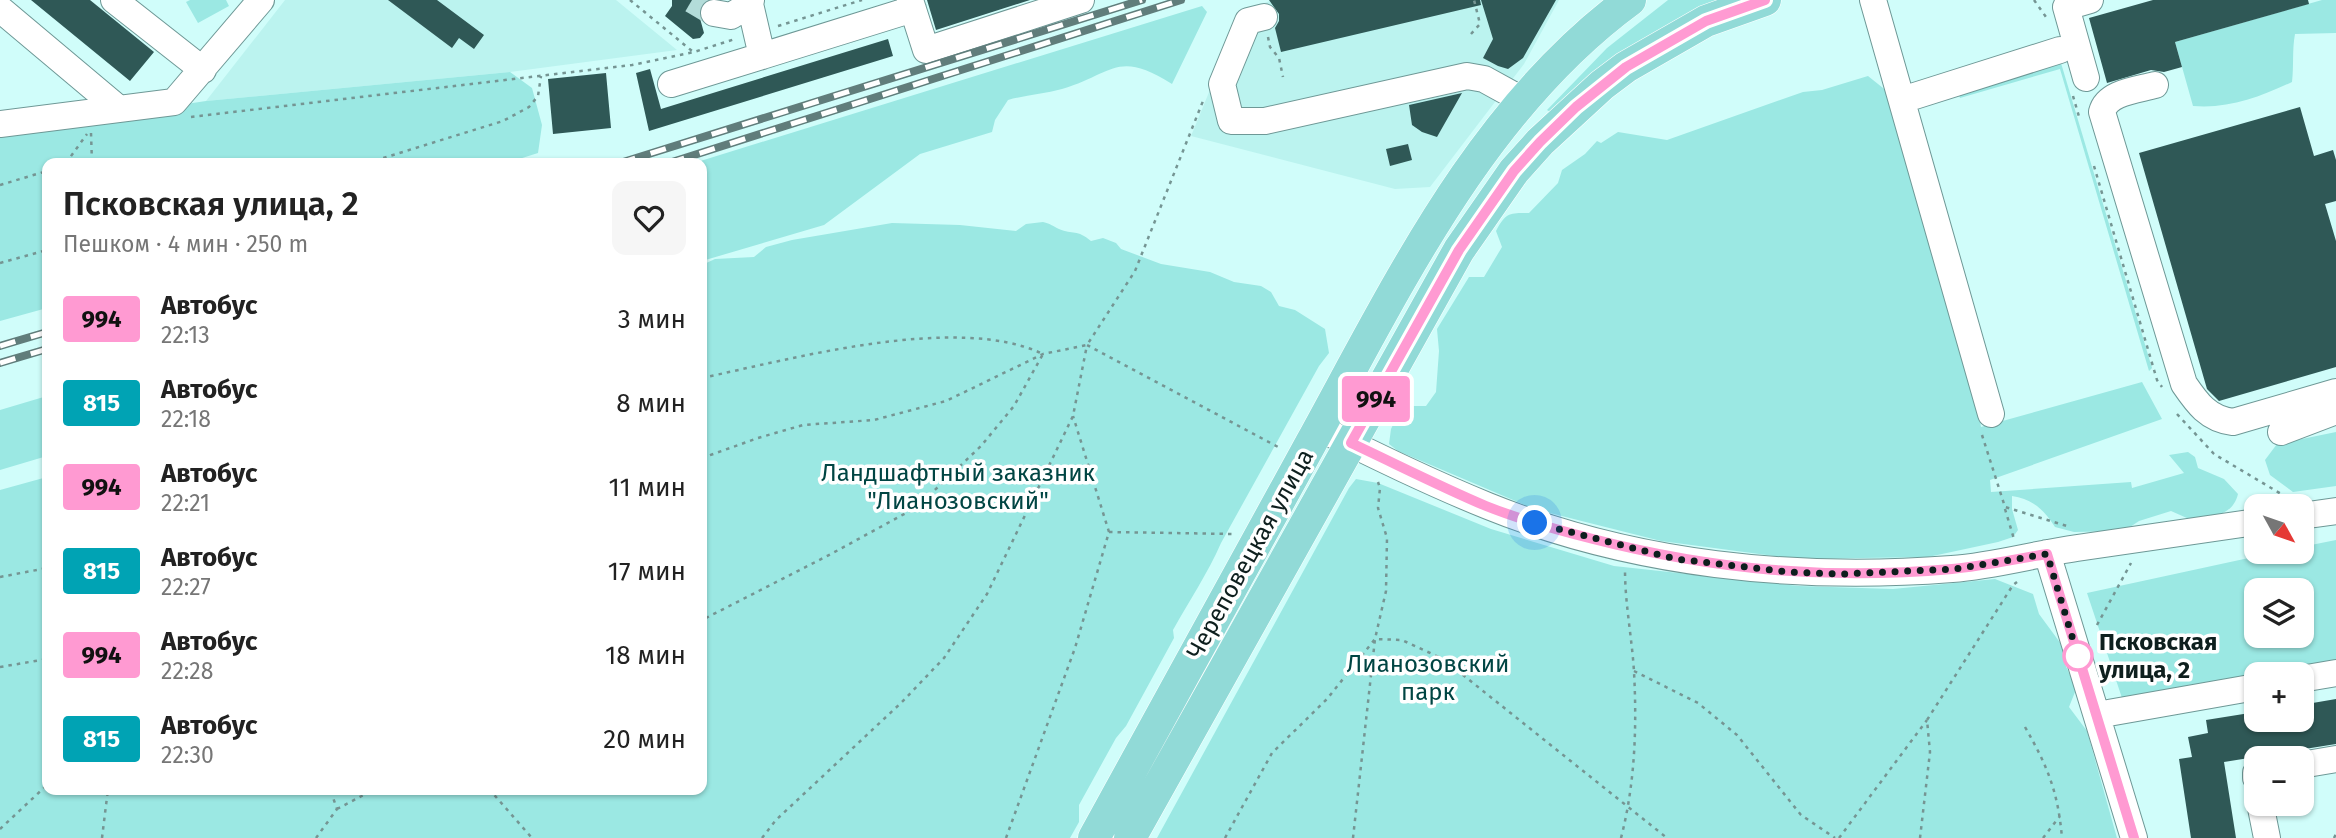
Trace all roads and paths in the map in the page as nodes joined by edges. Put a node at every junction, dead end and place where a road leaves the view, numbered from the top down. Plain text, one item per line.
1 (114, 0) edge
2 (261, 0) edge
3 (630, 0) edge
4 (862, 0) edge
5 (1081, 0) edge
6 (1474, 0) edge
7 (1630, 0) edge
8 (1765, 0) edge
9 (1873, 0) edge
10 (2090, 0) edge
11 (750, 2) edge
12 (912, 4) edge
13 (0, 9) edge
14 (714, 13) tunnel mouth
15 (1264, 18) dead end
16 (1471, 34) dead end
17 (759, 44) junction
18 (2060, 50) dead end
19 (694, 52) junction
20 (203, 70) junction
21 (541, 76) junction
22 (2085, 78) dead end
23 (671, 84) dead end
24 (2155, 85) dead end
25 (1204, 99) dead end
26 (1902, 100) junction
27 (1524, 101) junction
28 (119, 109) junction
29 (183, 118) dead end
30 (0, 124) edge
31 (70, 158) edge
32 (92, 158) edge
33 (383, 158) edge
34 (42, 172) edge
35 (0, 185) edge
36 (42, 251) edge
37 (0, 263) edge
38 (1087, 345) junction
39 (1043, 354) junction
40 (707, 377) edge
41 (2336, 392) edge
42 (2336, 411) edge
43 (1991, 414) dead end
44 (1073, 416) junction
45 (1319, 428) junction
46 (2281, 432) dead end
47 (1351, 443) junction
48 (1282, 449) dead end
49 (707, 456) edge
50 (1382, 473) dead end
51 (2000, 491) dead end
52 (2005, 507) junction
53 (2336, 511) edge
54 (2314, 514) edge
55 (2244, 525) edge
56 (2059, 530) dead end
57 (1109, 533) junction
58 (1234, 534) dead end
59 (2015, 541) dead end
60 (2047, 554) junction
61 (2132, 562) dead end
62 (1625, 568) dead end
63 (42, 569) edge
64 (0, 577) edge
65 (2023, 578) dead end
66 (707, 617) edge
67 (2097, 625) dead end
68 (1375, 639) junction
69 (42, 660) edge
70 (0, 667) edge
71 (1634, 671) junction
72 (2336, 673) edge
73 (2314, 677) edge
74 (2244, 689) edge
75 (2097, 715) junction
76 (1927, 720) junction
77 (2025, 727) dead end
78 (2336, 759) edge
79 (2314, 763) edge
80 (42, 790) edge
81 (107, 795) edge
82 (332, 795) edge
83 (364, 795) edge
84 (494, 795) edge
85 (1629, 808) junction
86 (337, 809) junction
87 (2060, 815) junction
88 (2263, 816) edge
89 (0, 829) edge
90 (102, 838) edge
91 (316, 838) edge
92 (532, 838) edge
93 (762, 838) edge
94 (1006, 838) edge
95 (1094, 838) edge
96 (1130, 838) edge
97 (1225, 838) edge
98 (1353, 838) edge
99 (1622, 838) edge
100 (1667, 838) edge
101 (1837, 838) edge
102 (1920, 838) edge
103 (2043, 838) edge
104 (2062, 838) edge
105 (2134, 838) edge
106 (2267, 838) edge

1 - 20 street
2 - 20 street
3 - 19 path
4 - 17 path
5 - 12 street
6 - 16 path
7 - 27 main road, Череповецкая улица
8 - 47 main road, Череповецкая улица
9 - 26 street
10 - 22 street
11 - 14 street
11 - 17 street
12 - 17 street
13 - 28 street
15 - 27 street
17 - 19 path
17 - 23 street
18 - 26 street
19 - 21 path
20 - 28 street
21 - 29 path
21 - 33 path
24 - 41 street
25 - 38 path
26 - 43 street
27 - 45 main road, Череповецкая улица
28 - 30 street
31 - 32 path
34 - 35 path
36 - 37 path
38 - 39 path
38 - 44 path
38 - 48 path
39 - 40 path
39 - 49 path
39 - 66 path
42 - 46 street
44 - 57 path
44 - 93 path
45 - 47 street
45 - 95 main road, Череповецкая улица
47 - 60 street
47 - 96 main road, Череповецкая улица
50 - 68 path
51 - 52 path
52 - 56 path
52 - 59 path
53 - 54 street
55 - 60 street
57 - 58 path
57 - 94 path
60 - 75 street
61 - 67 path
62 - 71 path
63 - 64 path
65 - 76 path
68 - 85 path
68 - 97 path
68 - 98 path
69 - 70 path
71 - 85 path
71 - 101 path
72 - 73 street
74 - 75 street
75 - 105 street
76 - 101 path
76 - 102 path
77 - 87 path
78 - 79 street
80 - 89 path
81 - 90 path
82 - 86 path
83 - 86 path
84 - 92 path
85 - 99 path
85 - 100 path
86 - 91 path
87 - 103 path
87 - 104 path
88 - 106 street

